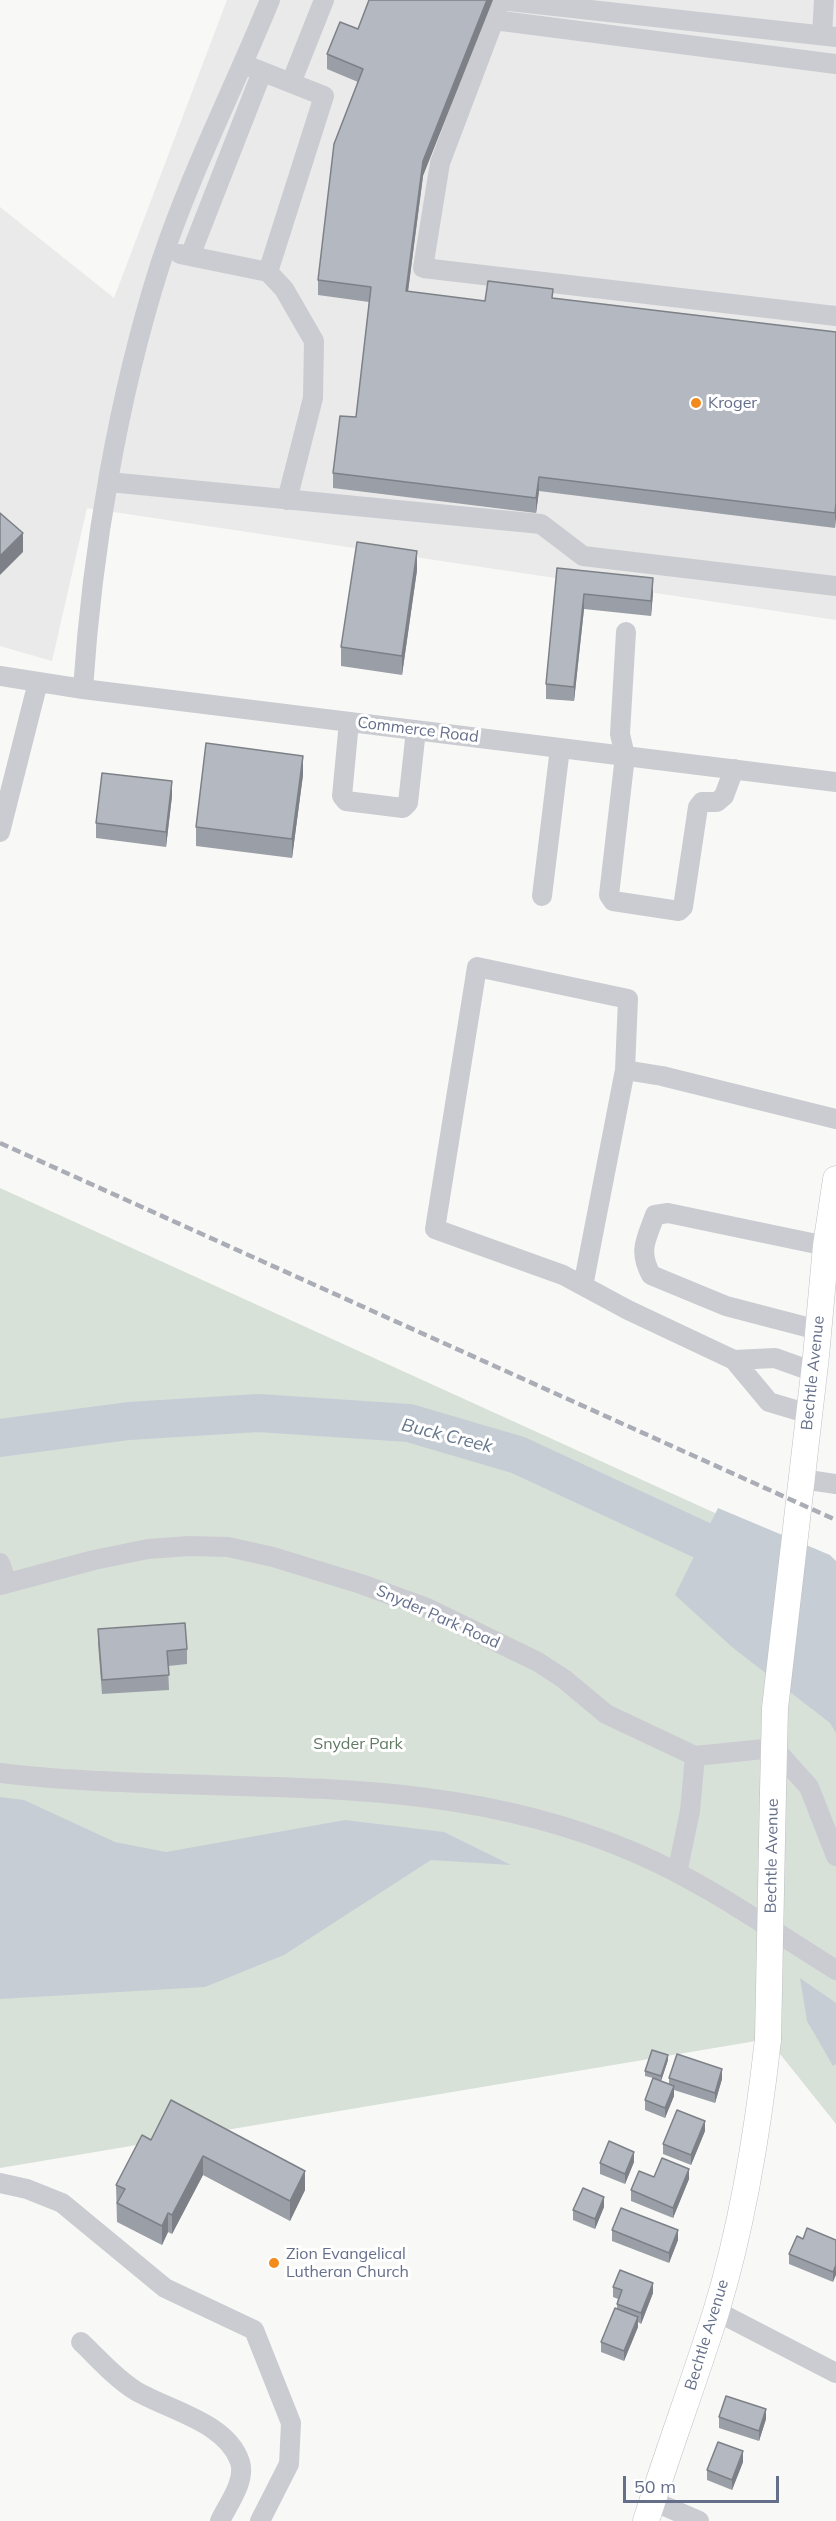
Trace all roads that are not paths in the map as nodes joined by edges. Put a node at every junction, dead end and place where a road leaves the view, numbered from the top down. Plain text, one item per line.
1 (270, 0) edge
2 (324, 0) edge
3 (828, 2) edge
4 (494, 20) junction
5 (829, 36) edge
6 (243, 64) junction
7 (836, 64) edge
8 (262, 72) junction
9 (291, 83) junction
10 (166, 251) junction
11 (190, 256) junction
12 (268, 272) junction
13 (836, 316) edge
14 (109, 482) junction
15 (287, 500) junction
16 (836, 586) edge
17 (626, 632) dead end
18 (0, 676) edge
19 (38, 682) junction
20 (83, 689) junction
21 (349, 722) junction
22 (416, 730) junction
23 (560, 748) junction
24 (625, 756) junction
25 (734, 769) junction
26 (836, 782) edge
27 (0, 832) edge
28 (542, 896) dead end
29 (625, 1070) junction
30 (836, 1119) edge
31 (836, 1179) edge
32 (836, 1184) edge
33 (826, 1246) junction
34 (583, 1286) junction
35 (818, 1330) junction
36 (734, 1360) junction
37 (814, 1372) junction
38 (809, 1414) junction
39 (802, 1479) junction
40 (836, 1484) edge
41 (0, 1563) edge
42 (3, 1584) edge
43 (774, 1748) junction
44 (695, 1756) junction
45 (0, 1773) edge
46 (836, 1856) edge
47 (677, 1873) junction
48 (836, 1970) edge
49 (0, 2183) edge
50 (716, 2311) junction
51 (81, 2342) dead end
52 (836, 2373) edge
53 (650, 2511) edge
54 (220, 2521) edge
55 (260, 2521) edge
56 (699, 2521) edge

1 - 6 street
2 - 9 street
3 - 5 street
4 - 5 street
4 - 7 street
4 - 13 street
6 - 8 street
6 - 10 street
8 - 9 street
8 - 11 street
9 - 12 street
10 - 11 street
10 - 14 street
11 - 12 street
12 - 15 street
14 - 15 street
14 - 20 street
15 - 16 street
17 - 24 street
18 - 19 street, Commerce Road
19 - 20 street, Commerce Road
19 - 27 street
20 - 21 street, Commerce Road
21 - 22 street, Commerce Road
21 - 22 street
22 - 23 street, Commerce Road
23 - 24 street, Commerce Road
23 - 28 street
24 - 25 street, Commerce Road
24 - 25 street
25 - 26 street, Commerce Road
29 - 30 street
29 - 34 street
29 - 34 street
31 - 32 main road, Bechtle Avenue
32 - 33 main road, Bechtle Avenue
33 - 35 main road, Bechtle Avenue
33 - 35 street
34 - 36 street
35 - 37 main road, Bechtle Avenue
36 - 37 street
36 - 38 street
37 - 38 main road, Bechtle Avenue
38 - 39 main road, Bechtle Avenue
39 - 40 street
39 - 43 main road, Bechtle Avenue
41 - 42 street, Snyder Park Road
42 - 44 street, Snyder Park Road
43 - 44 street
43 - 46 street
43 - 50 main road, Bechtle Avenue, bridge
44 - 47 street
45 - 47 street
47 - 48 street
49 - 55 street
50 - 52 street
50 - 53 main road, Bechtle Avenue
51 - 54 street
53 - 56 street

